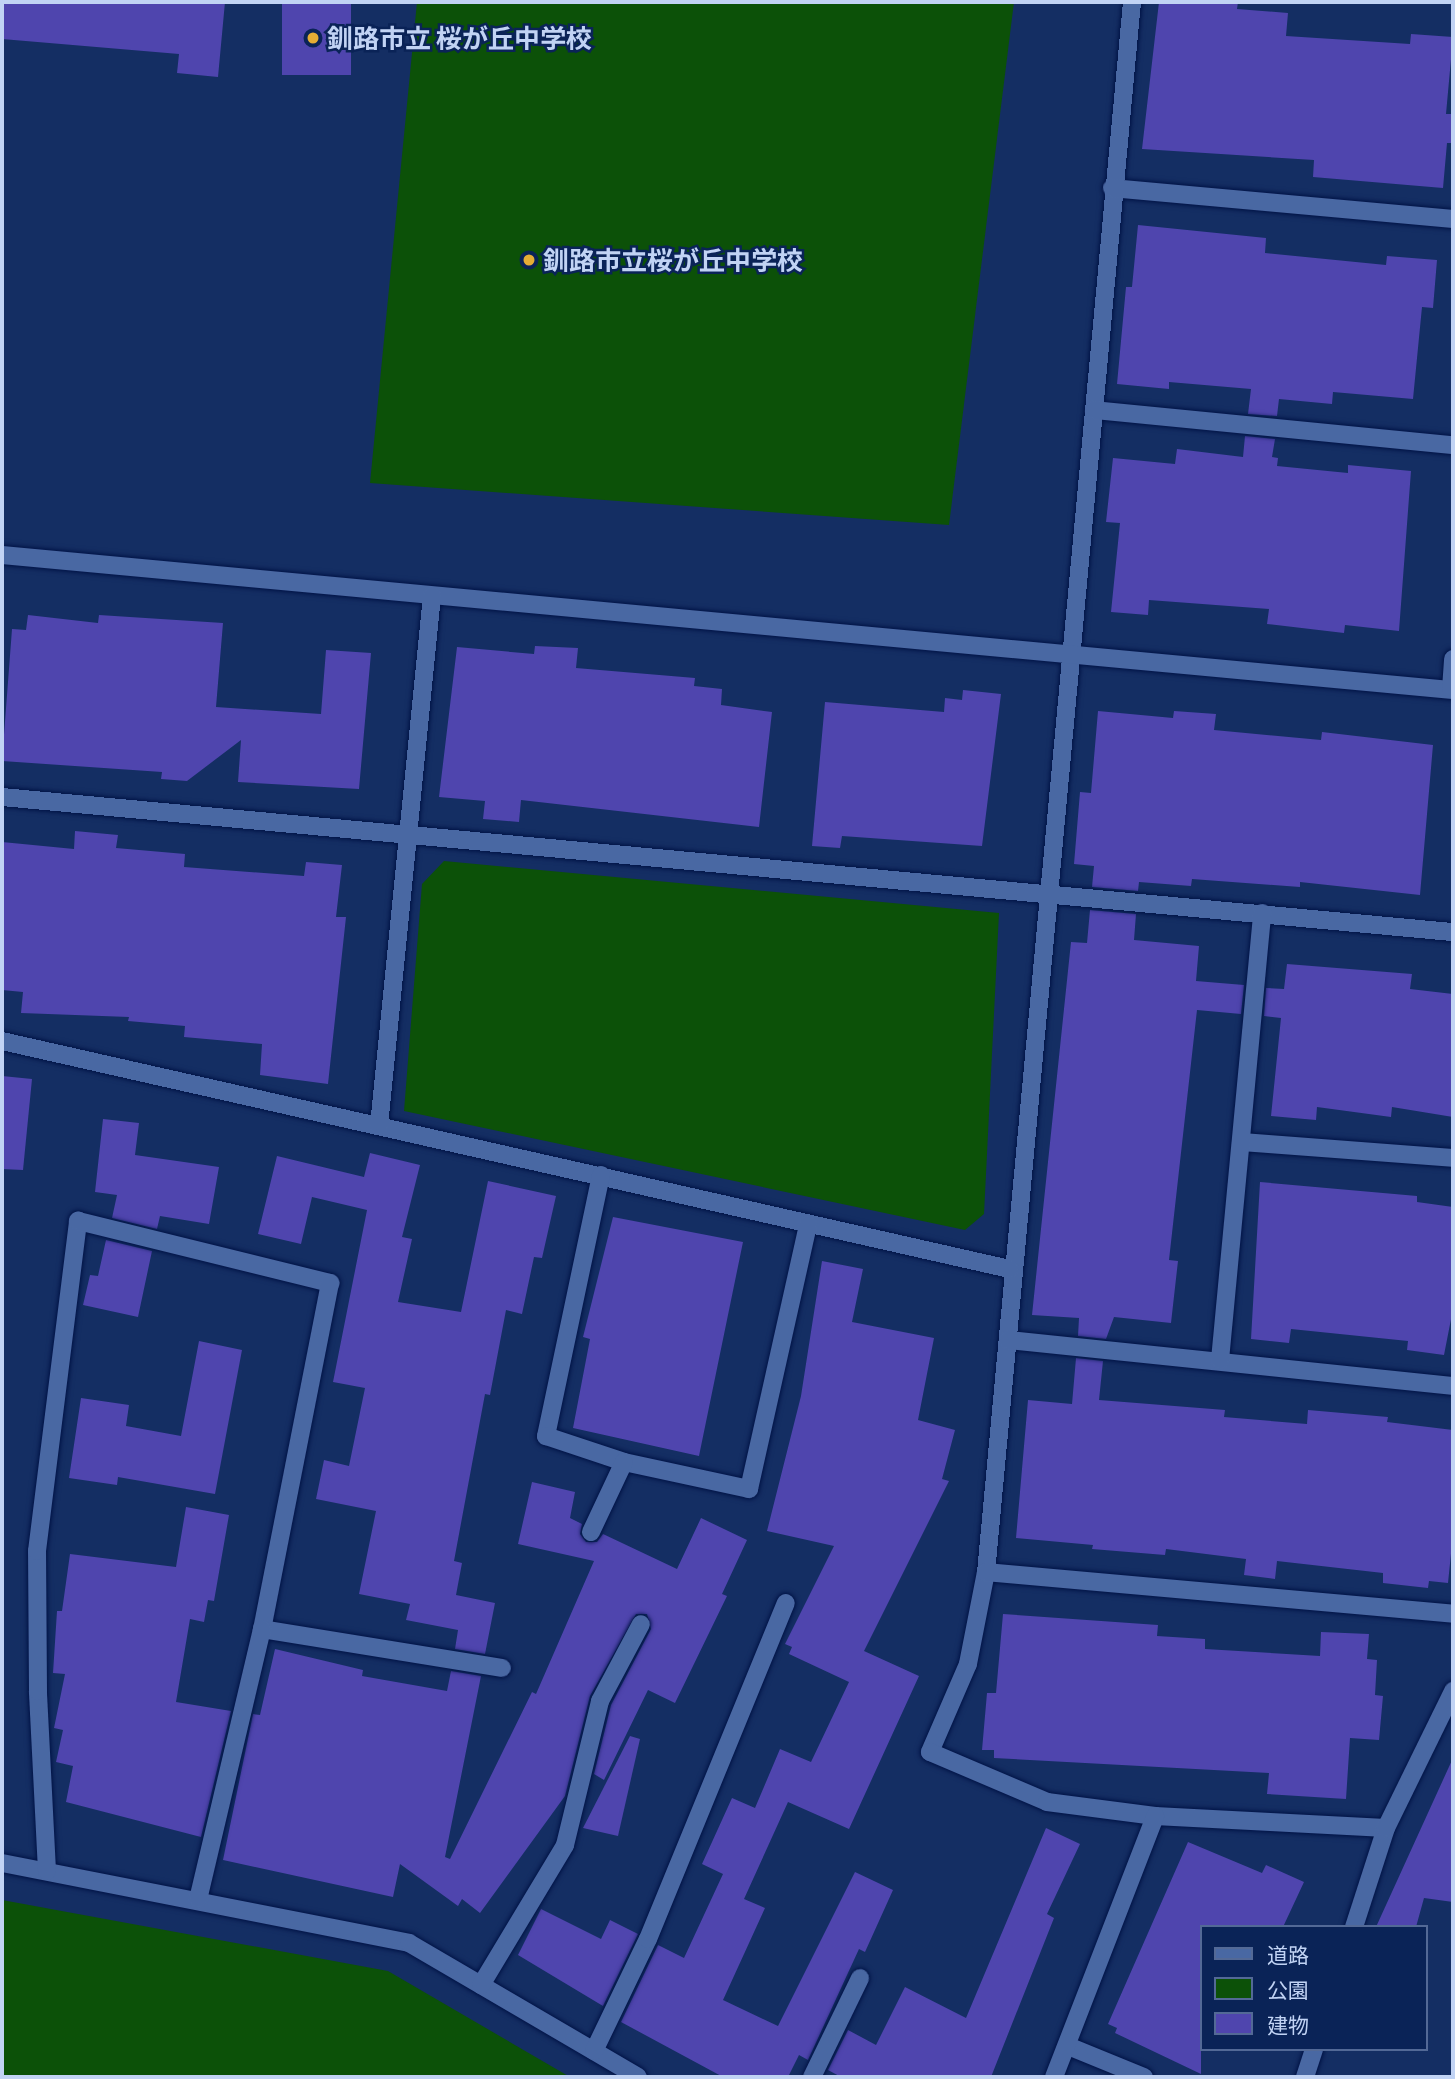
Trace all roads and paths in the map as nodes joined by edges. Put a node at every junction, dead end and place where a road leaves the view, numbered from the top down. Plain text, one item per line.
1 (1132, 2) edge
2 (1112, 188) junction
3 (1453, 219) edge
4 (1094, 410) junction
5 (1453, 445) edge
6 (2, 555) edge
7 (432, 596) junction
8 (1069, 655) junction
9 (1453, 659) edge
10 (1452, 690) edge
11 (2, 797) edge
12 (410, 834) junction
13 (1048, 894) junction
14 (1262, 913) junction
15 (1453, 932) edge
16 (2, 1041) edge
17 (379, 1126) junction
18 (1241, 1142) junction
19 (1453, 1158) edge
20 (601, 1175) junction
21 (808, 1225) junction
22 (1010, 1269) junction
23 (1008, 1340) junction
24 (1220, 1360) junction
25 (1453, 1386) edge
26 (624, 1462) junction
27 (591, 1532) dead end
28 (986, 1572) junction
29 (786, 1603) dead end
30 (1453, 1614) edge
31 (641, 1624) dead end
32 (261, 1629) junction
33 (502, 1668) dead end
34 (1453, 1691) edge
35 (1155, 1816) junction
36 (1385, 1828) junction
37 (2, 1863) edge
38 (47, 1871) junction
39 (198, 1899) junction
40 (1355, 1925) edge
41 (860, 1978) dead end
42 (481, 1985) junction
43 (1068, 2046) junction
44 (594, 2051) junction
45 (1313, 2051) edge
46 (638, 2077) edge
47 (812, 2077) edge
48 (1054, 2077) edge
49 (1144, 2077) edge
50 (1305, 2077) edge

1 - 2 street
2 - 3 street
2 - 4 street
4 - 5 street
4 - 8 street
6 - 7 street
7 - 8 street
7 - 12 street
8 - 10 street
8 - 13 street
9 - 10 street
11 - 12 street
12 - 13 street
12 - 17 street
13 - 14 street
13 - 22 street
14 - 15 street
14 - 18 street
16 - 17 street
17 - 20 street
18 - 19 street
18 - 24 street
20 - 21 street
20 - 26 street
21 - 22 street
21 - 26 street
22 - 23 street
23 - 24 street
23 - 28 street
24 - 25 street
26 - 27 street
28 - 30 street
28 - 35 street
29 - 44 street
31 - 42 street
32 - 33 street
32 - 38 street
32 - 39 street
34 - 36 street
35 - 36 street
35 - 43 street
36 - 40 street
37 - 38 street
38 - 39 street
39 - 42 street
41 - 47 street
42 - 44 street
43 - 48 street
43 - 49 street
44 - 46 street
45 - 50 street

